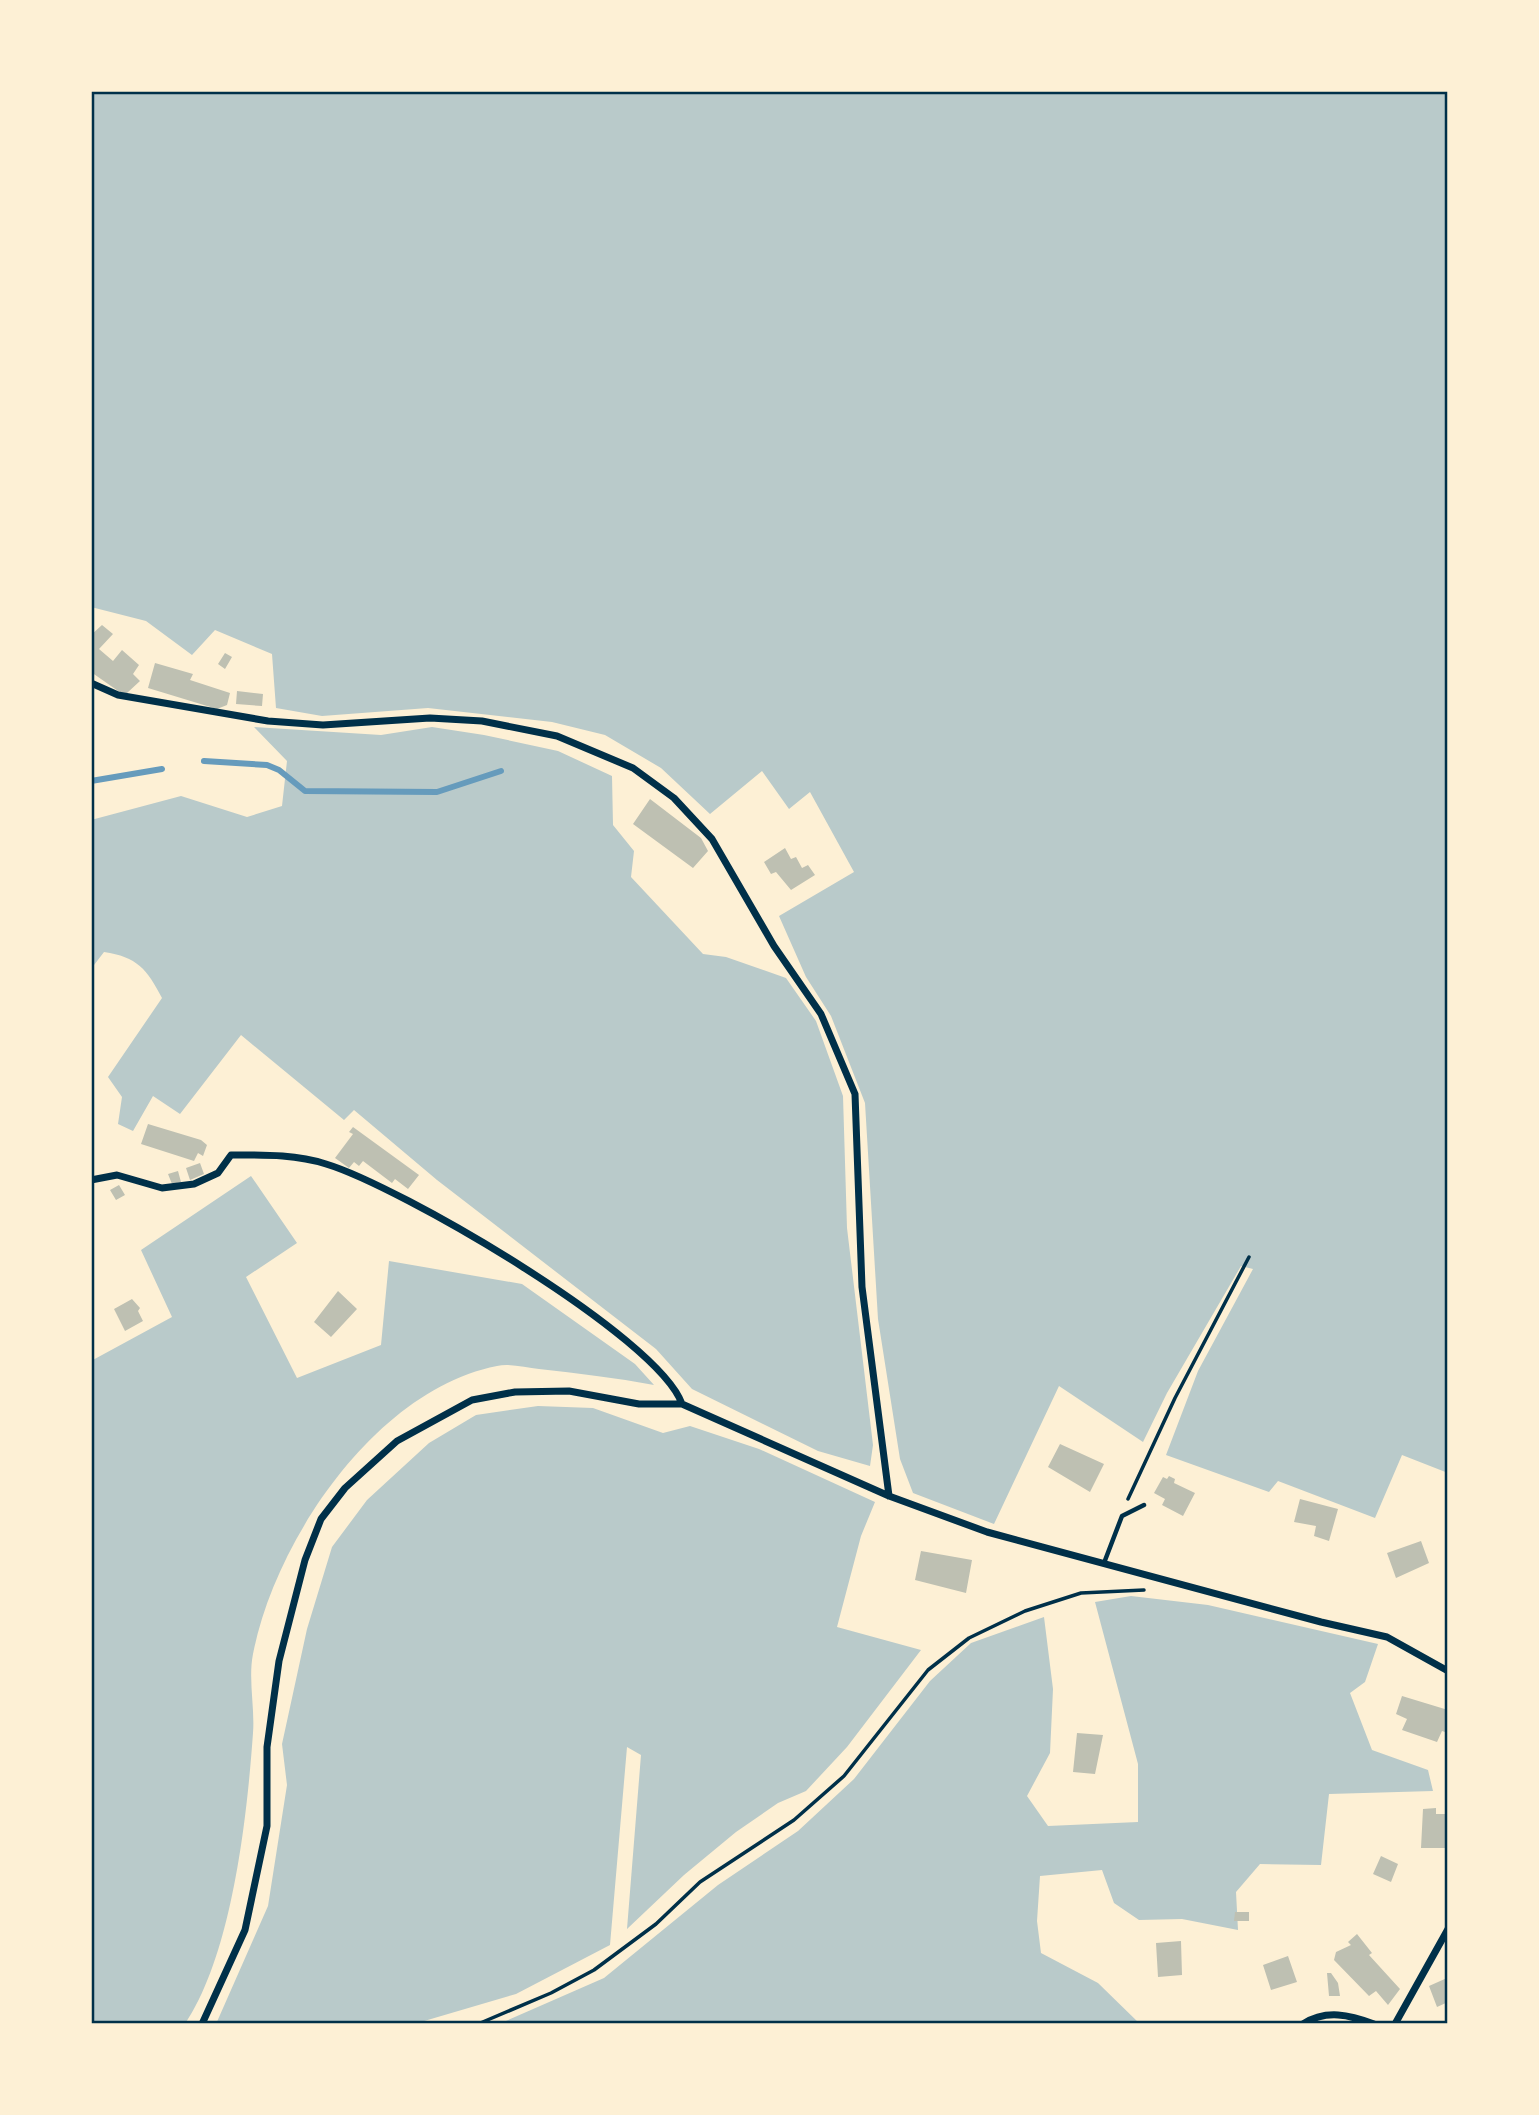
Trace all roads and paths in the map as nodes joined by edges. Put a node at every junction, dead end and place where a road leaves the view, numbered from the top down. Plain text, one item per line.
1 (91, 683) edge
2 (91, 1180) edge
3 (1249, 1256) dead end
4 (682, 1404) junction
5 (889, 1496) junction
6 (1144, 1505) dead end
7 (1122, 1516) junction
8 (1104, 1563) junction
9 (1155, 1591) dead end
10 (1448, 1671) edge
11 (1448, 1929) edge
12 (202, 2024) edge
13 (478, 2024) edge
14 (1303, 2024) edge
15 (1374, 2024) edge
16 (1395, 2024) edge

1 - 5 street
2 - 4 street
3 - 7 path
4 - 5 street
4 - 12 street
5 - 8 street
6 - 7 lane
7 - 8 lane
8 - 10 street
9 - 13 path
11 - 16 street
14 - 15 street

